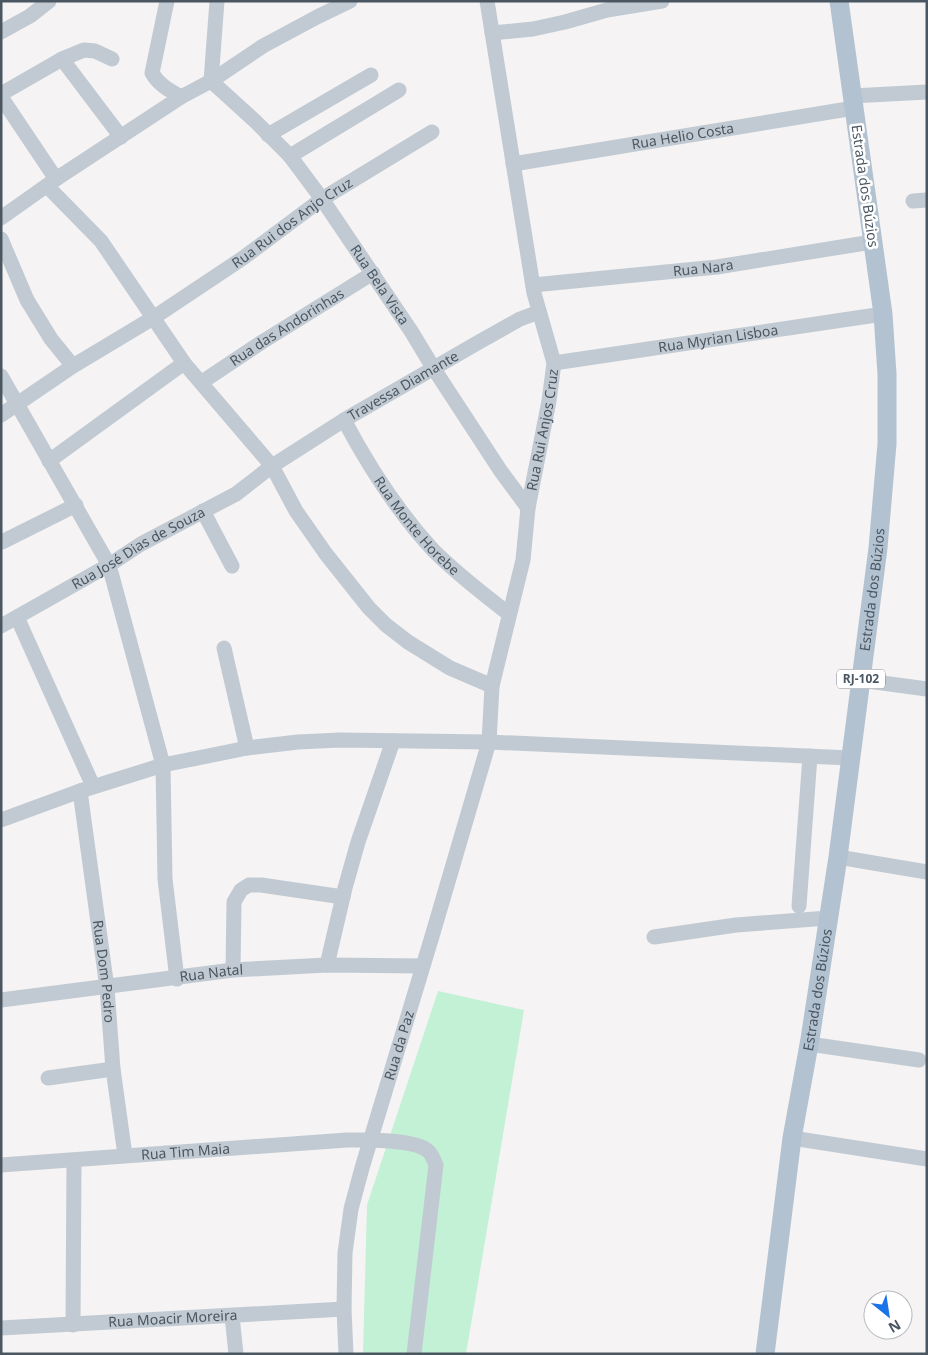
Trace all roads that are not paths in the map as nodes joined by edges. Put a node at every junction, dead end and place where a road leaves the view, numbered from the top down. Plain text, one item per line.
1 (49, 1) edge
2 (167, 1) edge
3 (217, 1) edge
4 (350, 1) edge
5 (488, 1) edge
6 (662, 1) edge
7 (839, 1) edge
8 (1, 32) edge
9 (492, 33) junction
10 (62, 59) junction
11 (112, 59) dead end
12 (371, 75) dead end
13 (211, 81) junction
14 (399, 90) dead end
15 (927, 92) edge
16 (1, 96) edge
17 (180, 97) junction
18 (853, 102) junction
19 (432, 132) dead end
20 (268, 134) junction
21 (120, 137) junction
22 (290, 156) junction
23 (513, 164) junction
24 (51, 182) junction
25 (322, 199) junction
26 (1, 218) edge
27 (1, 239) edge
28 (872, 242) junction
29 (373, 273) junction
30 (533, 285) junction
31 (539, 312) junction
32 (883, 314) junction
33 (153, 318) junction
34 (184, 363) junction
35 (554, 363) junction
36 (73, 366) junction
37 (434, 369) junction
38 (1, 376) edge
39 (202, 382) junction
40 (17, 405) junction
41 (1, 416) edge
42 (344, 420) junction
43 (49, 460) junction
44 (272, 466) junction
45 (76, 505) junction
46 (528, 508) junction
47 (202, 511) junction
48 (2, 542) edge
49 (109, 565) junction
50 (232, 566) dead end
51 (509, 614) junction
52 (17, 617) junction
53 (1, 626) edge
54 (224, 648) dead end
55 (860, 680) junction
56 (492, 686) junction
57 (927, 689) edge
58 (394, 741) junction
59 (488, 742) junction
60 (247, 748) junction
61 (810, 756) junction
62 (850, 758) junction
63 (163, 765) junction
64 (86, 788) junction
65 (1, 820) edge
66 (838, 856) junction
67 (927, 872) edge
68 (343, 897) junction
69 (799, 906) dead end
70 (828, 918) junction
71 (654, 937) dead end
72 (327, 965) junction
73 (423, 966) junction
74 (233, 970) junction
75 (177, 979) junction
76 (107, 988) junction
77 (1, 1000) edge
78 (809, 1044) junction
79 (919, 1060) dead end
80 (113, 1069) junction
81 (48, 1078) dead end
82 (792, 1138) junction
83 (371, 1140) junction
84 (125, 1155) junction
85 (927, 1159) edge
86 (74, 1161) junction
87 (1, 1165) edge
88 (344, 1309) junction
89 (232, 1316) junction
90 (74, 1325) junction
91 (1, 1328) edge
92 (236, 1354) edge
93 (346, 1354) edge
94 (414, 1354) edge
95 (765, 1354) edge

1 - 8 street
2 - 17 street
3 - 13 street
4 - 13 street
5 - 9 street, Rua Rui Anjos Cruz
6 - 9 street
7 - 18 main road, Estrada dos Búzios / RJ-102
9 - 23 street, Rua Rui Anjos Cruz
10 - 11 street
10 - 16 street
10 - 21 street
12 - 20 street
13 - 17 street
13 - 20 street, Rua Bela Vista
14 - 22 street
15 - 18 street, Rua Helio Costa
16 - 24 street
17 - 21 street
18 - 23 street, Rua Helio Costa
18 - 28 main road, Estrada dos Búzios / RJ-102
19 - 25 street, Rua Rui dos Anjo Cruz
20 - 22 street, Rua Bela Vista
21 - 24 street
22 - 25 street, Rua Bela Vista
23 - 30 street, Rua Rui Anjos Cruz
24 - 26 street
24 - 33 street
25 - 29 street, Rua Bela Vista
25 - 33 street, Rua Rui dos Anjo Cruz
27 - 36 street
28 - 30 street, Rua Nara
28 - 32 main road, Estrada dos Búzios / RJ-102
29 - 37 street, Rua Bela Vista
29 - 39 street, Rua das Andorinhas
30 - 31 street, Rua Rui Anjos Cruz
31 - 35 street, Rua Rui Anjos Cruz
31 - 37 street, Travessa Diamante
32 - 35 street, Rua Myrian Lisboa
32 - 55 main road, Estrada dos Búzios / RJ-102
33 - 34 street
33 - 36 street, Rua Rui dos Anjo Cruz
34 - 39 street
34 - 43 street
35 - 46 street, Rua Rui Anjos Cruz
36 - 40 street, Rua Rui dos Anjo Cruz
37 - 42 street, Travessa Diamante
37 - 46 street, Rua Bela Vista
38 - 40 street
39 - 44 street
40 - 41 street, Rua Rui dos Anjo Cruz
40 - 43 street
42 - 44 street, Travessa Diamante
42 - 51 street, Rua Monte Horebe
43 - 45 street
44 - 47 street, Rua José Dias de Souza
44 - 56 street
45 - 48 street
45 - 49 street
46 - 51 street, Rua Rui Anjos Cruz
47 - 49 street, Rua José Dias de Souza
47 - 50 street
49 - 52 street, Rua José Dias de Souza
49 - 63 street
51 - 56 street, Rua Rui Anjos Cruz
52 - 53 street, Rua José Dias de Souza
52 - 64 street, Rua Dom Pedro
54 - 60 street
55 - 57 street
55 - 62 main road, Estrada dos Búzios / RJ-102
56 - 59 street, Rua Rui Anjos Cruz
58 - 59 street
58 - 60 street
58 - 68 street
59 - 61 street
59 - 73 street, Rua da Paz
60 - 63 street
61 - 62 street
61 - 69 street
62 - 66 main road, Estrada dos Búzios / RJ-102
63 - 64 street
63 - 75 street
64 - 65 street
64 - 76 street, Rua Dom Pedro
66 - 67 street
66 - 70 main road, Estrada dos Búzios / RJ-102
68 - 72 street
68 - 74 street
70 - 71 street
70 - 78 main road, Estrada dos Búzios / RJ-102
72 - 73 street, Rua Natal
72 - 74 street, Rua Natal
73 - 83 street, Rua da Paz
74 - 75 street, Rua Natal
75 - 76 street, Rua Natal
76 - 77 street, Rua Natal
76 - 80 street, Rua Dom Pedro
78 - 79 street
78 - 82 main road, Estrada dos Búzios / RJ-102
80 - 81 street
80 - 84 street, Rua Dom Pedro
82 - 85 street
82 - 95 main road, Estrada dos Búzios / RJ-102
83 - 84 street, Rua Tim Maia
83 - 88 street, Rua da Paz
83 - 94 street, Rua Tim Maia
84 - 86 street, Rua Tim Maia
86 - 87 street, Rua Tim Maia
86 - 90 street
88 - 89 street, Rua Moacir Moreira
88 - 93 street, Rua da Paz
89 - 90 street, Rua Moacir Moreira
89 - 92 street
90 - 91 street, Rua Moacir Moreira

